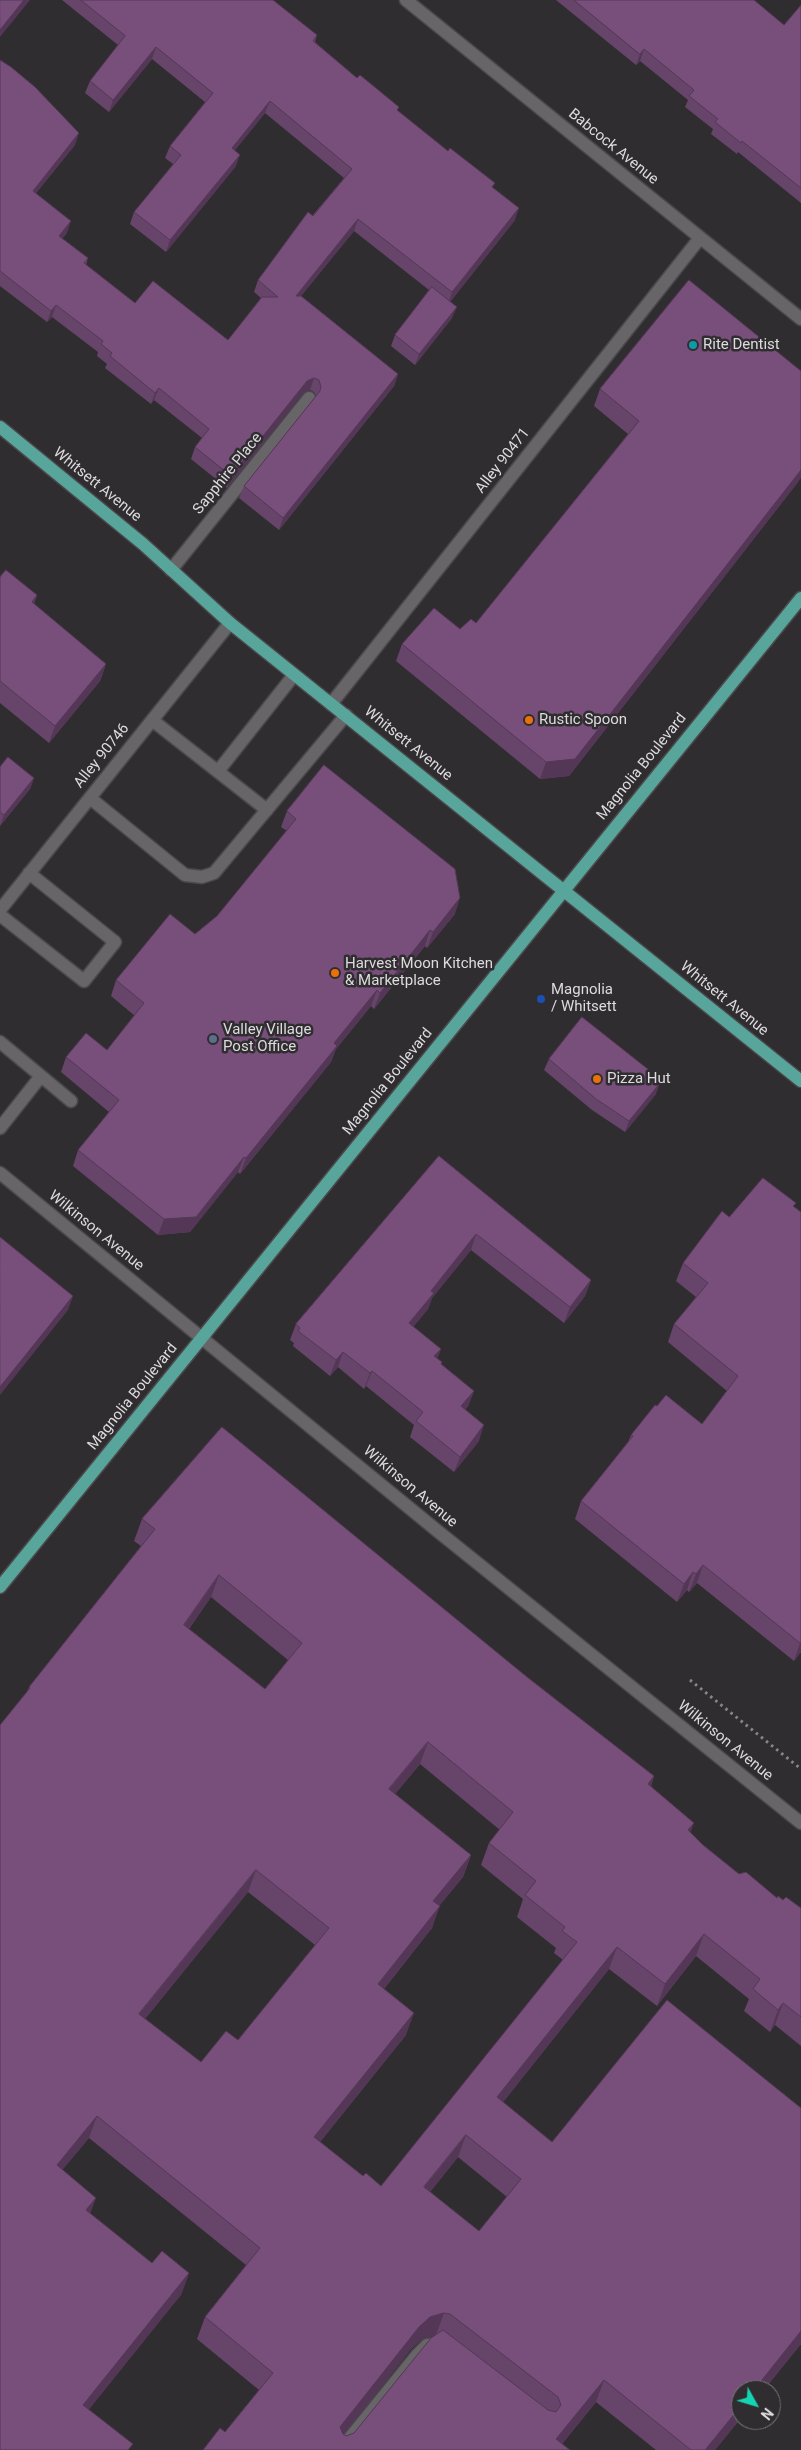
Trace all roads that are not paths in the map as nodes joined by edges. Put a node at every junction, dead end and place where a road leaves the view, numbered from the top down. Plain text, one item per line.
1 (406, 0) edge
2 (700, 238) junction
3 (801, 319) edge
4 (309, 398) edge
5 (0, 427) edge
6 (171, 570) junction
7 (801, 598) edge
8 (230, 623) junction
9 (294, 675) junction
10 (331, 704) junction
11 (346, 715) junction
12 (152, 720) junction
13 (219, 770) junction
14 (90, 798) junction
15 (267, 810) junction
16 (29, 873) junction
17 (564, 890) junction
18 (0, 910) edge
19 (0, 915) edge
20 (0, 1042) edge
21 (41, 1076) junction
22 (801, 1082) edge
23 (71, 1101) dead end
24 (0, 1128) edge
25 (0, 1173) edge
26 (202, 1338) junction
27 (0, 1587) edge
28 (801, 1823) edge
29 (445, 2349) edge
30 (340, 2450) edge

1 - 2 street, Babcock Avenue
2 - 3 street, Babcock Avenue
2 - 10 street, Alley 90471
4 - 6 street, Sapphire Place
5 - 6 main road, Whitsett Avenue
6 - 8 main road, Whitsett Avenue
7 - 17 main road, Magnolia Boulevard
8 - 9 main road, Whitsett Avenue
8 - 12 street, Alley 90746
9 - 10 main road, Whitsett Avenue
9 - 13 street
10 - 11 main road, Whitsett Avenue
11 - 15 street
11 - 17 main road, Whitsett Avenue
12 - 13 street
12 - 14 street, Alley 90746
13 - 15 street
14 - 15 street
14 - 16 street, Alley 90746
16 - 18 street, Alley 90746
16 - 19 street
17 - 22 main road, Whitsett Avenue
17 - 26 main road, Magnolia Boulevard
20 - 21 street
21 - 23 street
21 - 24 street
25 - 26 street, Wilkinson Avenue
26 - 27 main road, Magnolia Boulevard
26 - 28 street, Wilkinson Avenue
29 - 30 street

